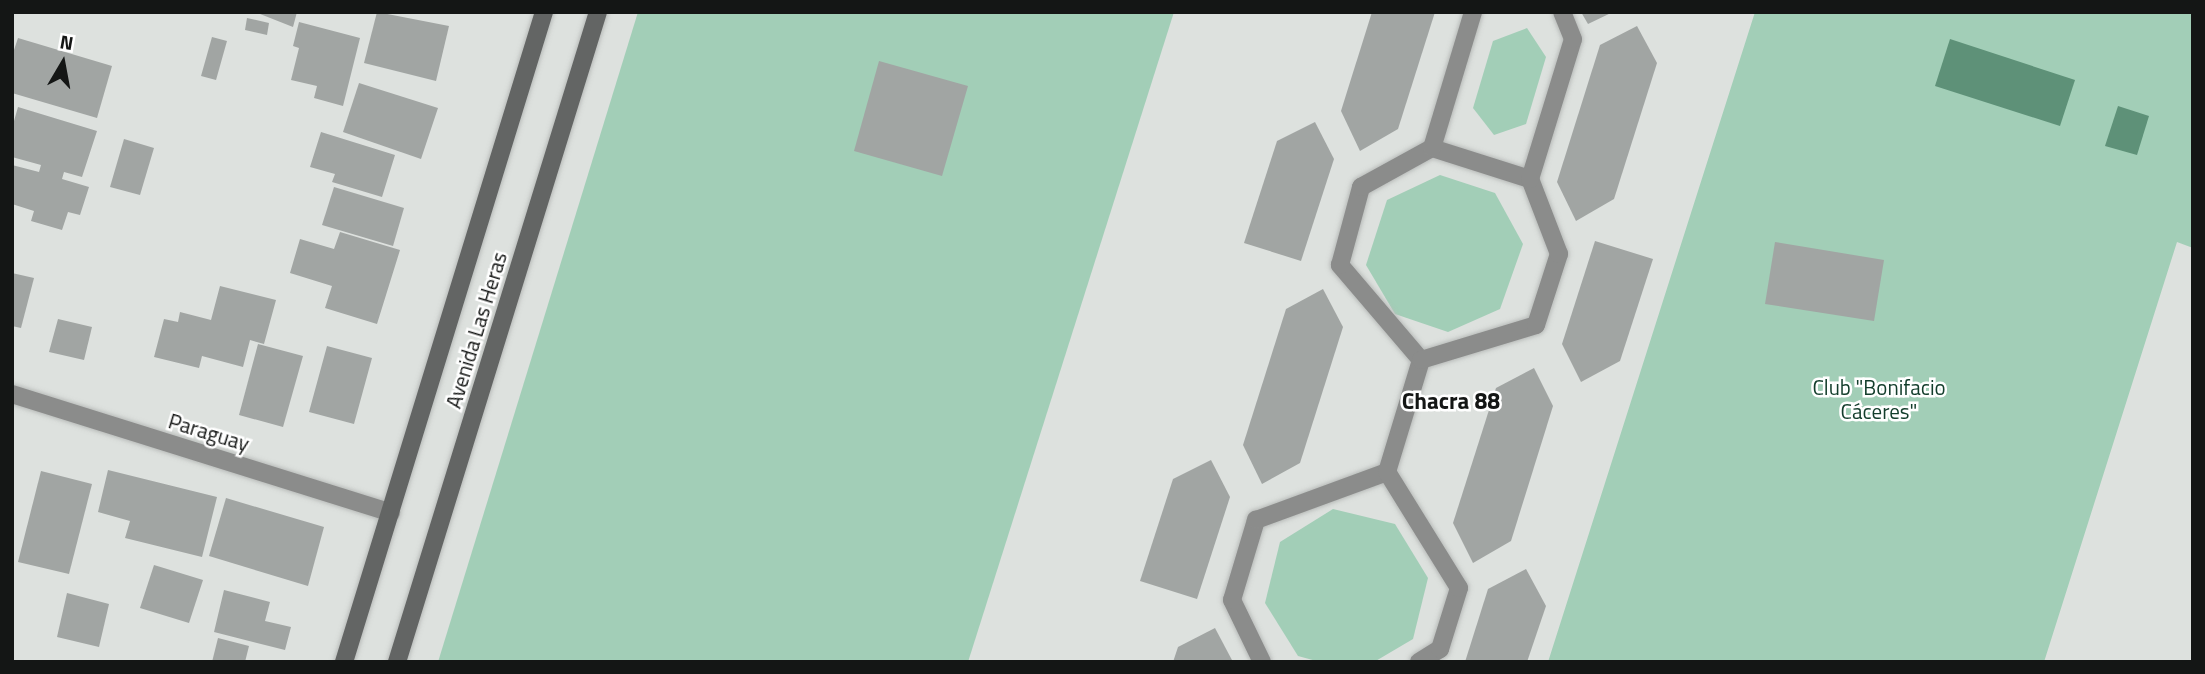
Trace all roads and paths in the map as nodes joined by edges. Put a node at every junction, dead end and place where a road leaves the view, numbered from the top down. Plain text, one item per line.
1 (544, 12) edge
2 (598, 12) edge
3 (1473, 12) edge
4 (1562, 12) edge
5 (1432, 148) junction
6 (1530, 179) junction
7 (1421, 360) junction
8 (12, 394) edge
9 (1387, 472) junction
10 (391, 513) junction
11 (344, 662) edge
12 (397, 662) edge
13 (1263, 662) edge
14 (1419, 662) edge

1 - 10 main road, Avenida Las Heras
2 - 12 main road, Avenida Las Heras
3 - 5 street
4 - 6 street
5 - 6 street
5 - 7 street
6 - 7 street
7 - 9 street
8 - 10 street, Paraguay
9 - 13 street
9 - 14 street
10 - 11 main road, Avenida Las Heras

